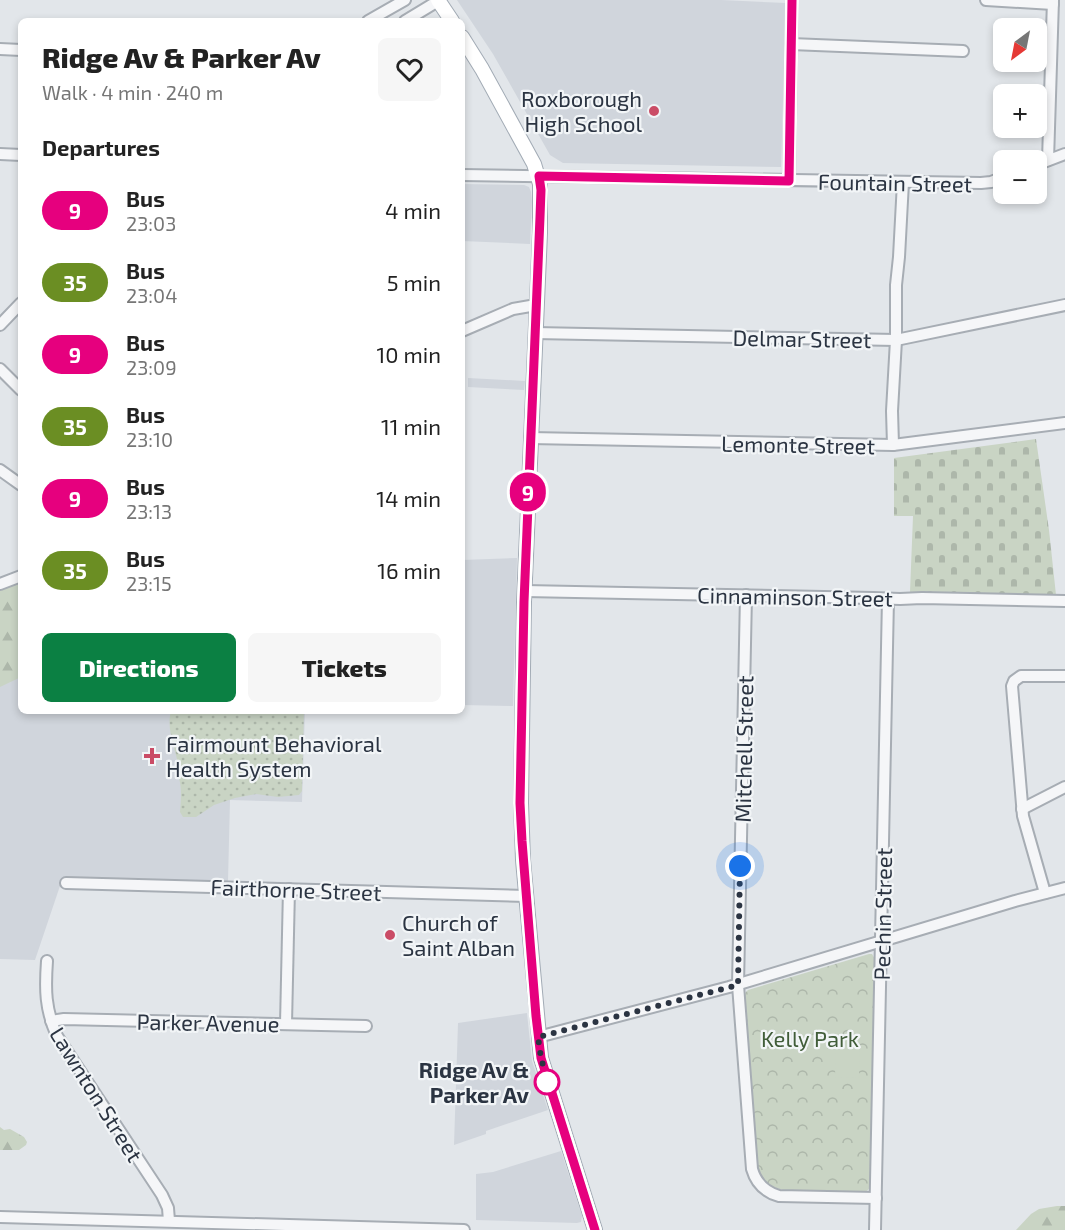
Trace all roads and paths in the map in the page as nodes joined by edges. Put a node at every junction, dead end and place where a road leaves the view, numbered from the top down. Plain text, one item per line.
1 (405, 0) edge
2 (438, 0) edge
3 (792, 0) edge
4 (986, 0) edge
5 (1053, 2) edge
6 (373, 18) edge
7 (410, 18) edge
8 (450, 18) edge
9 (465, 42) edge
10 (791, 44) junction
11 (0, 48) edge
12 (18, 50) edge
13 (963, 51) dead end
14 (0, 154) edge
15 (1065, 154) edge
16 (18, 155) edge
17 (1048, 160) joint
18 (465, 175) edge
19 (539, 176) junction
20 (789, 181) junction
21 (903, 182) junction
22 (993, 182) edge
23 (536, 305) junction
24 (1065, 305) edge
25 (18, 306) edge
26 (0, 325) edge
27 (465, 330) edge
28 (535, 333) junction
29 (896, 340) junction
30 (0, 369) edge
31 (18, 387) edge
32 (1065, 423) edge
33 (530, 438) junction
34 (893, 445) junction
35 (0, 470) edge
36 (18, 483) edge
37 (18, 577) edge
38 (0, 584) edge
39 (525, 591) junction
40 (746, 595) junction
41 (888, 599) junction
42 (1065, 601) edge
43 (1065, 676) edge
44 (1065, 788) edge
45 (1022, 809) junction
46 (66, 883) dead end
47 (1065, 888) edge
48 (289, 889) junction
49 (1045, 893) junction
50 (526, 896) junction
51 (882, 941) junction
52 (46, 961) dead end
53 (738, 985) junction
54 (51, 1021) junction
55 (286, 1024) junction
56 (366, 1026) dead end
57 (538, 1037) junction
58 (876, 1198) junction
59 (0, 1217) edge
60 (169, 1221) junction
61 (126, 1225) edge
62 (265, 1227) edge
63 (396, 1229) edge
64 (464, 1230) edge
65 (595, 1230) edge
66 (875, 1230) edge

1 - 6 street
2 - 7 street
2 - 8 main road
3 - 10 street
4 - 5 street
5 - 17 street
9 - 19 main road
10 - 13 street
10 - 20 street
11 - 12 street
14 - 16 street
15 - 17 street
18 - 19 street, Fountain Street
19 - 20 street, Fountain Street
19 - 23 main road
20 - 21 street, Fountain Street
21 - 22 street, Fountain Street
21 - 29 street
23 - 27 street
23 - 28 main road
24 - 29 street, Delmar Street
25 - 26 street
28 - 29 street, Delmar Street
28 - 33 main road
29 - 34 street
30 - 31 street
32 - 34 street, Lemonte Street
33 - 34 street, Lemonte Street
33 - 39 main road
35 - 36 street
37 - 38 street
39 - 40 street, Cinnaminson Street
39 - 50 main road
40 - 41 street, Cinnaminson Street
40 - 53 street, Mitchell Street
41 - 42 street, Cinnaminson Street
41 - 51 street, Pechin Street
43 - 45 street
44 - 45 street
45 - 49 street
46 - 48 street, Fairthorne Street
47 - 49 street
48 - 50 street, Fairthorne Street
48 - 55 street
49 - 51 street
50 - 57 main road
51 - 53 street
51 - 58 street, Pechin Street
52 - 54 street, Lawnton Street
53 - 57 street
53 - 58 street, Mitchell Street
54 - 55 street, Parker Avenue
54 - 60 street, Lawnton Street
55 - 56 street, Parker Avenue
57 - 65 main road
58 - 66 street, Pechin Street
59 - 61 street
60 - 61 street
60 - 62 street
62 - 63 street
63 - 64 street

